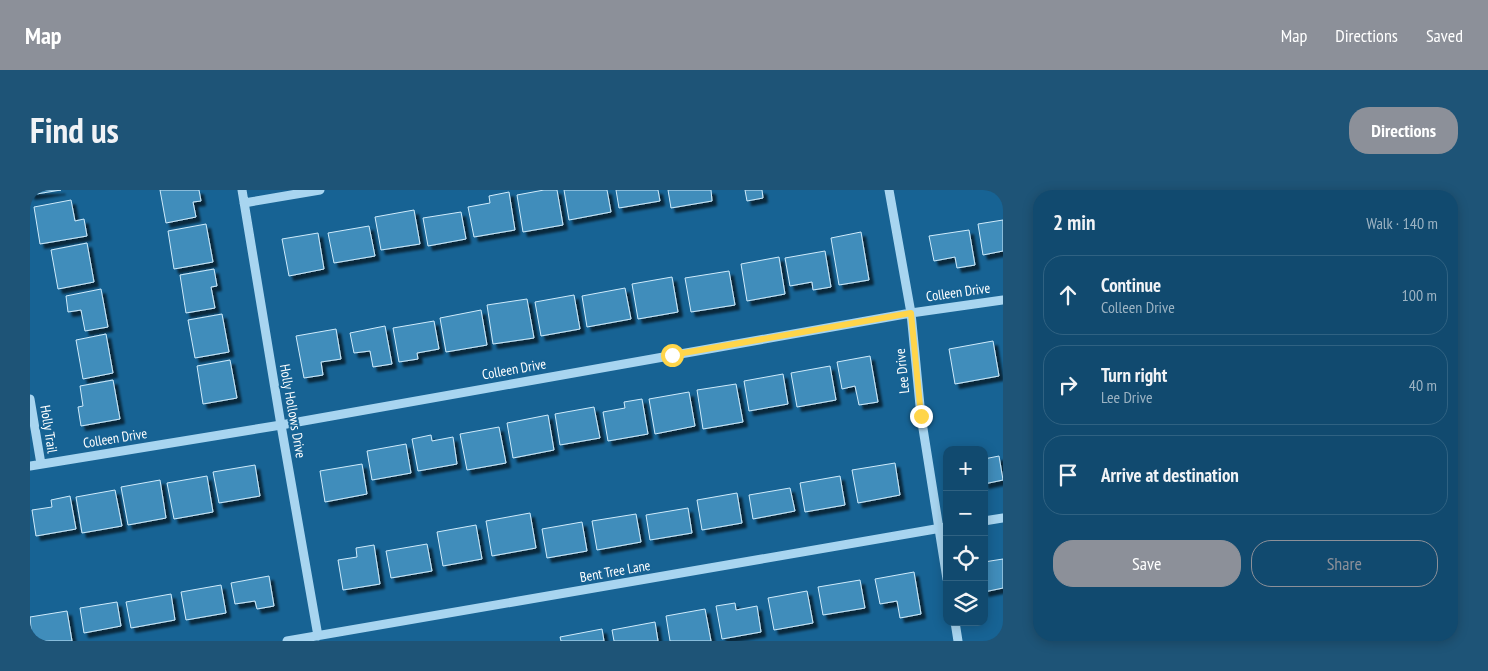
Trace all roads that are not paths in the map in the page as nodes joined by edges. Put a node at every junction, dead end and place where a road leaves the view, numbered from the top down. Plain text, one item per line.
1 (242, 190) edge
2 (320, 190) edge
3 (889, 190) edge
4 (244, 203) junction
5 (1003, 300) edge
6 (911, 313) junction
7 (30, 399) edge
8 (281, 425) junction
9 (41, 464) junction
10 (30, 466) edge
11 (1003, 518) edge
12 (988, 520) edge
13 (942, 528) edge
14 (956, 626) edge
15 (318, 636) junction
16 (287, 641) edge
17 (958, 641) edge

1 - 4 street, Holly Hollows Drive
2 - 4 street
3 - 6 street, Lee Drive
4 - 8 street, Holly Hollows Drive
5 - 6 street, Colleen Drive
6 - 8 street, Colleen Drive
6 - 13 street, Lee Drive
7 - 9 street, Holly Trail
8 - 9 street, Colleen Drive
8 - 15 street, Holly Hollows Drive
9 - 10 street, Colleen Drive
11 - 12 street
13 - 15 street, Bent Tree Lane
14 - 17 street
15 - 16 street, Bent Tree Lane

